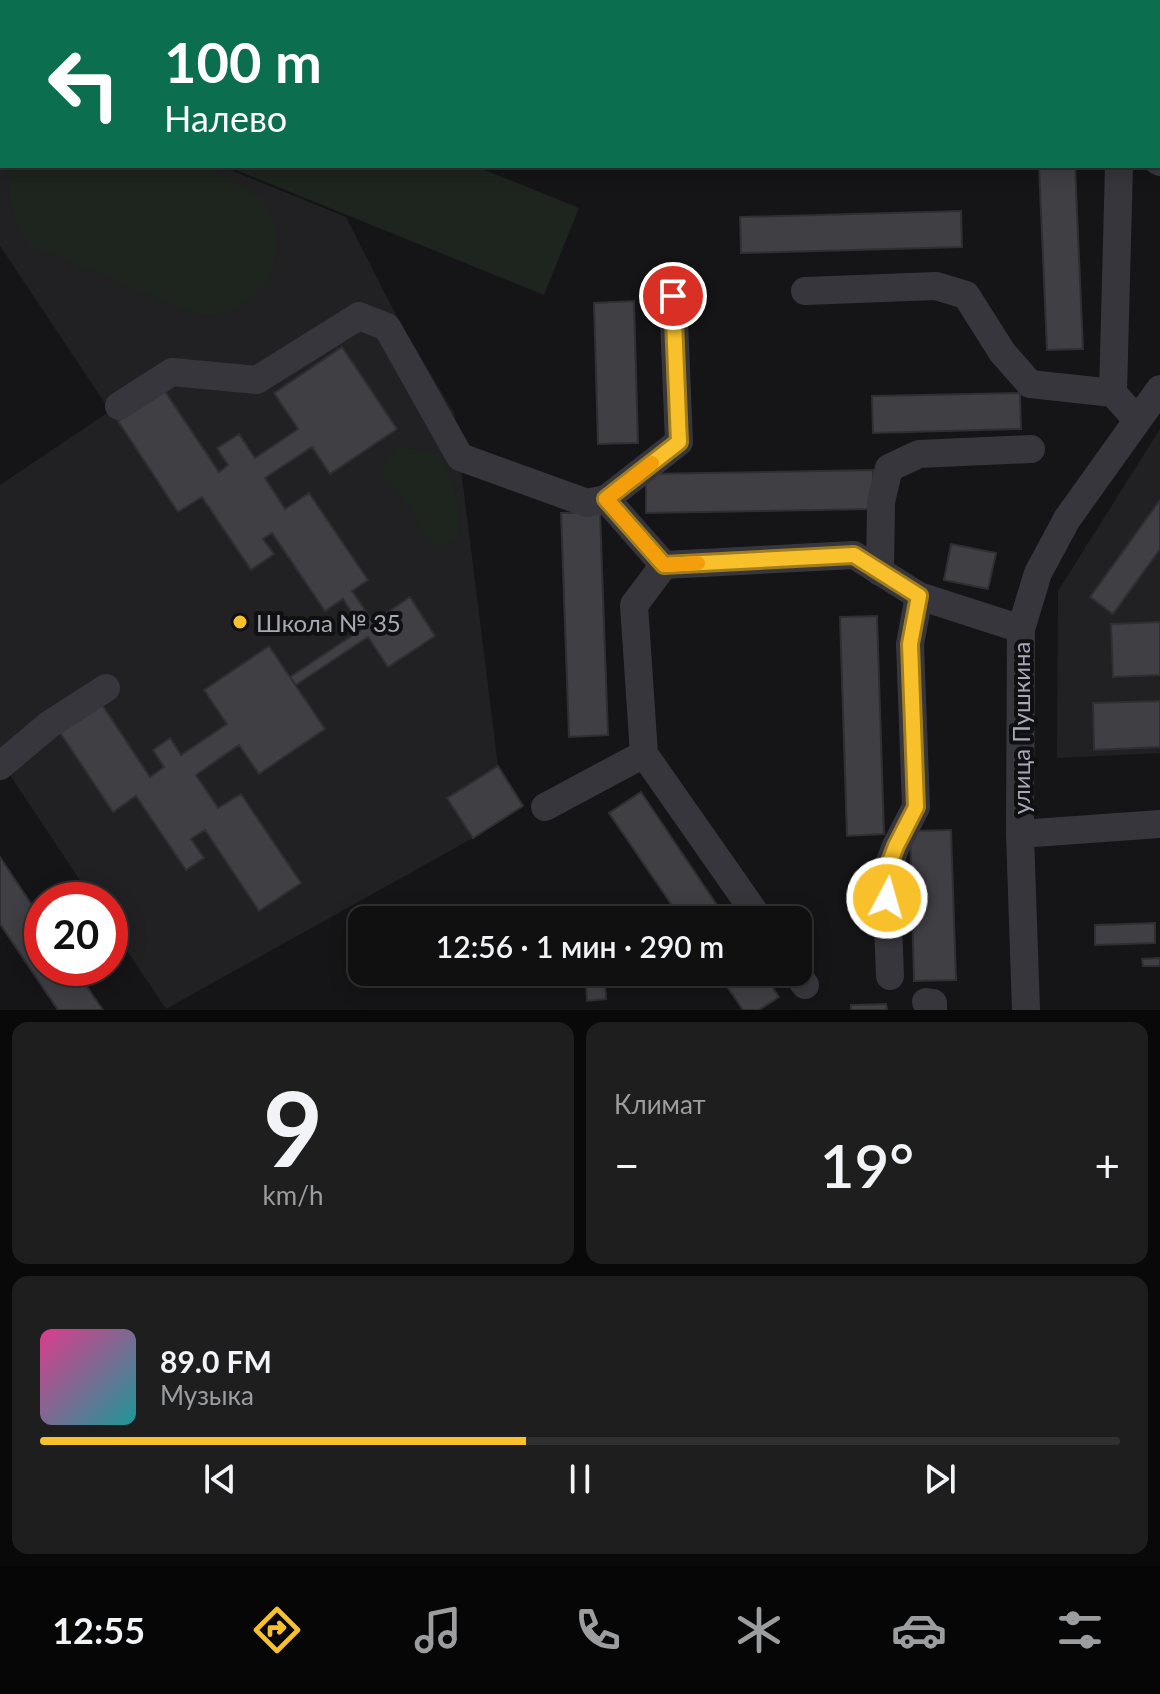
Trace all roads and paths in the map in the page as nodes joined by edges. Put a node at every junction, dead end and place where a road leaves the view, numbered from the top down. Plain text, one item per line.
1 (1119, 168) edge
2 (805, 291) dead end
3 (673, 296) dead end
4 (1160, 389) edge
5 (1113, 393) junction
6 (119, 406) dead end
7 (1137, 420) junction
8 (1031, 449) dead end
9 (606, 499) junction
10 (664, 565) junction
11 (880, 572) junction
12 (919, 596) junction
13 (1021, 629) junction
14 (106, 688) dead end
15 (644, 754) junction
16 (0, 766) edge
17 (545, 807) dead end
18 (1160, 824) edge
19 (1020, 834) junction
20 (750, 906) edge
21 (890, 976) dead end
22 (1026, 1010) edge

1 - 5 street
2 - 5 street
3 - 9 street
4 - 7 street, улица Пушкина
5 - 7 street
6 - 9 street
7 - 13 street, улица Пушкина
8 - 11 street
9 - 10 street
10 - 11 street
10 - 15 street
11 - 12 street
12 - 13 street
12 - 21 street
13 - 19 street, улица Пушкина
14 - 16 street
15 - 17 street
15 - 20 street
18 - 19 street
19 - 22 street, улица Пушкина

